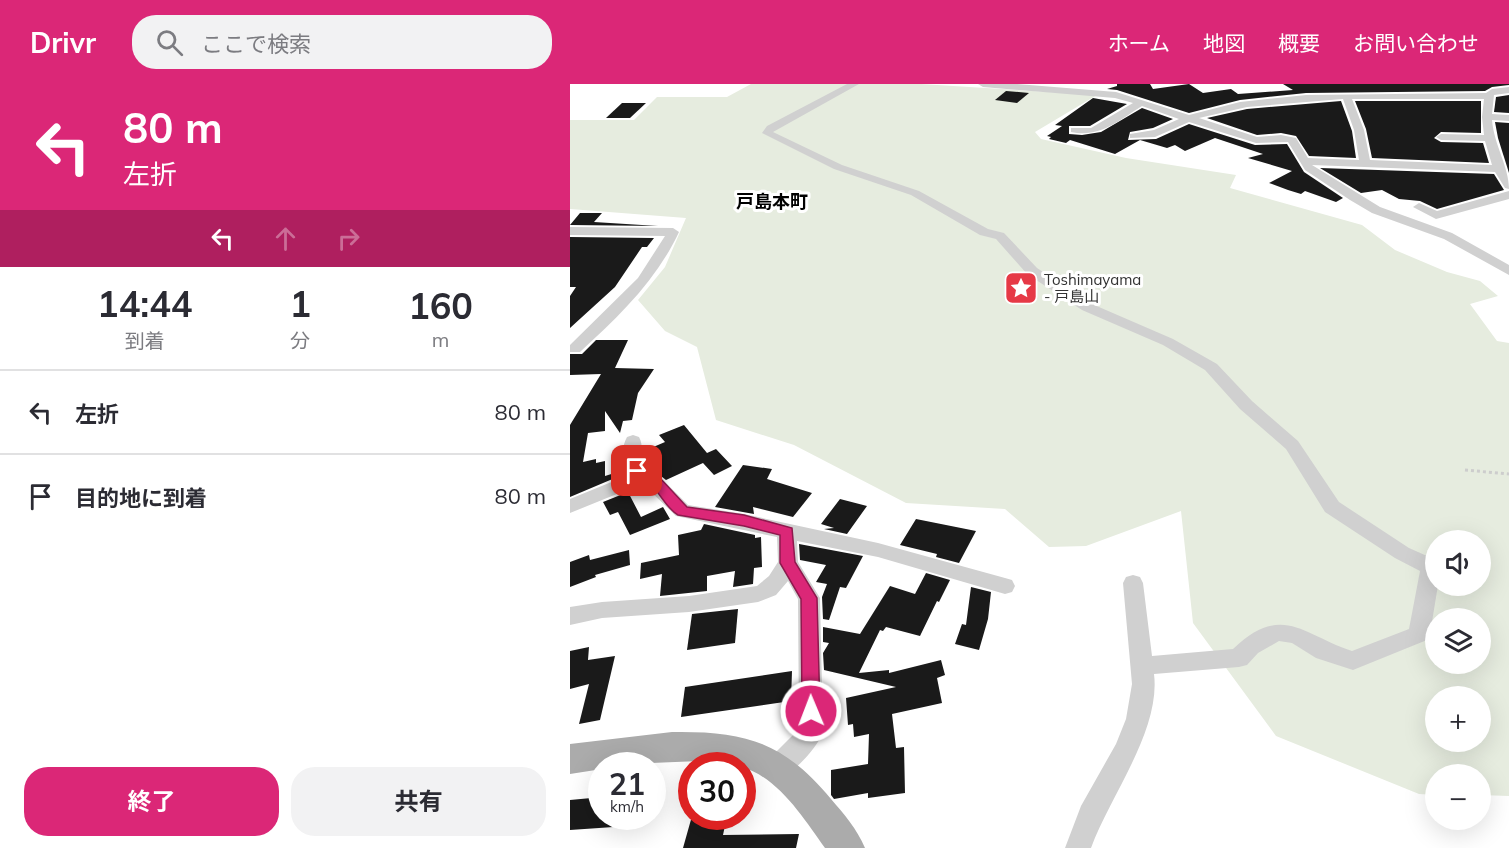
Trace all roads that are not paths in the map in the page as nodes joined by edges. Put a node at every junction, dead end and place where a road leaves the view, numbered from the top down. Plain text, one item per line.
1 (854, 84) edge
2 (983, 84) edge
3 (1113, 84) edge
4 (1471, 84) edge
5 (1014, 85) edge
6 (1039, 86) edge
7 (1334, 87) dead end
8 (1509, 90) edge
9 (1116, 95) junction
10 (1489, 95) junction
11 (1352, 98) junction
12 (1142, 102) junction
13 (1488, 117) junction
14 (1189, 118) junction
15 (1509, 118) edge
16 (1074, 130) dead end
17 (1134, 136) dead end
18 (1441, 136) dead end
19 (1490, 138) junction
20 (1507, 158) dead end
21 (1305, 161) junction
22 (1365, 164) junction
23 (1496, 164) junction
24 (1509, 186) edge
25 (1509, 195) edge
26 (1419, 207) dead end
27 (570, 231) edge
28 (1509, 271) edge
29 (572, 351) edge
30 (633, 441) dead end
31 (649, 479) junction
32 (570, 506) edge
33 (787, 532) junction
34 (788, 563) junction
35 (1133, 584) dead end
36 (1005, 586) dead end
37 (570, 616) edge
38 (1142, 666) junction
39 (570, 759) edge
40 (776, 769) junction
41 (847, 848) edge
42 (1078, 848) edge

1 - 38 street
2 - 5 street
3 - 9 street
4 - 10 street
5 - 6 street
6 - 9 street
7 - 11 street
8 - 10 street
9 - 12 street
10 - 11 street
10 - 13 street
11 - 14 street
11 - 22 street
12 - 14 street
12 - 16 street
13 - 15 street
13 - 19 street
14 - 17 street
14 - 21 street
18 - 19 street
19 - 23 street
20 - 23 street
21 - 22 street
21 - 28 street
22 - 23 street
23 - 24 street
25 - 26 street
27 - 29 street
30 - 31 street
31 - 32 street
31 - 33 street
33 - 34 street
33 - 36 street
34 - 37 street
34 - 40 street
35 - 38 street
38 - 42 street
39 - 40 main road
40 - 41 main road

